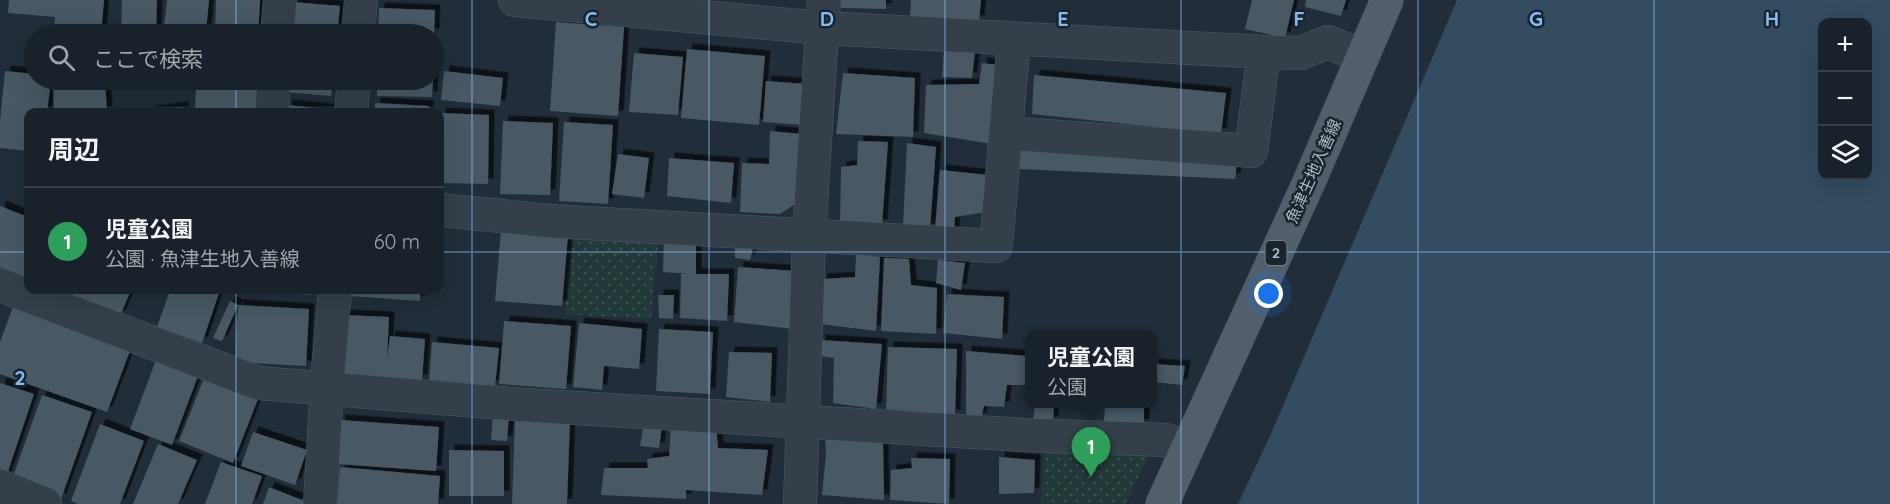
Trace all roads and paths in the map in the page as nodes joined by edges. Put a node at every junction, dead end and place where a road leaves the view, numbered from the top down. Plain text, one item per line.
1 (280, 0) edge
2 (361, 0) edge
3 (515, 0) edge
4 (1387, 0) edge
5 (824, 14) edge
6 (278, 24) edge
7 (359, 24) edge
8 (1014, 39) junction
9 (1264, 52) junction
10 (1363, 57) junction
11 (273, 90) edge
12 (353, 90) edge
13 (272, 108) edge
14 (351, 108) edge
15 (1005, 133) junction
16 (444, 210) edge
17 (809, 236) junction
18 (0, 285) edge
19 (335, 294) edge
20 (327, 390) junction
21 (803, 421) junction
22 (1187, 449) junction
23 (0, 486) edge
24 (45, 504) edge
25 (320, 504) edge
26 (800, 504) edge
27 (1161, 504) edge

1 - 6 street
2 - 7 street
3 - 5 street
4 - 10 main road, 魚津生地入善線 / 2
5 - 8 street
5 - 17 street
8 - 9 street
8 - 15 street
9 - 10 street
9 - 15 street
10 - 22 main road, 魚津生地入善線 / 2
11 - 13 street
12 - 14 street
15 - 17 street
16 - 17 street
17 - 21 street
18 - 20 street
19 - 20 street
20 - 21 street
20 - 25 street
21 - 22 street
21 - 26 street
22 - 27 main road, 魚津生地入善線 / 2
23 - 24 street

